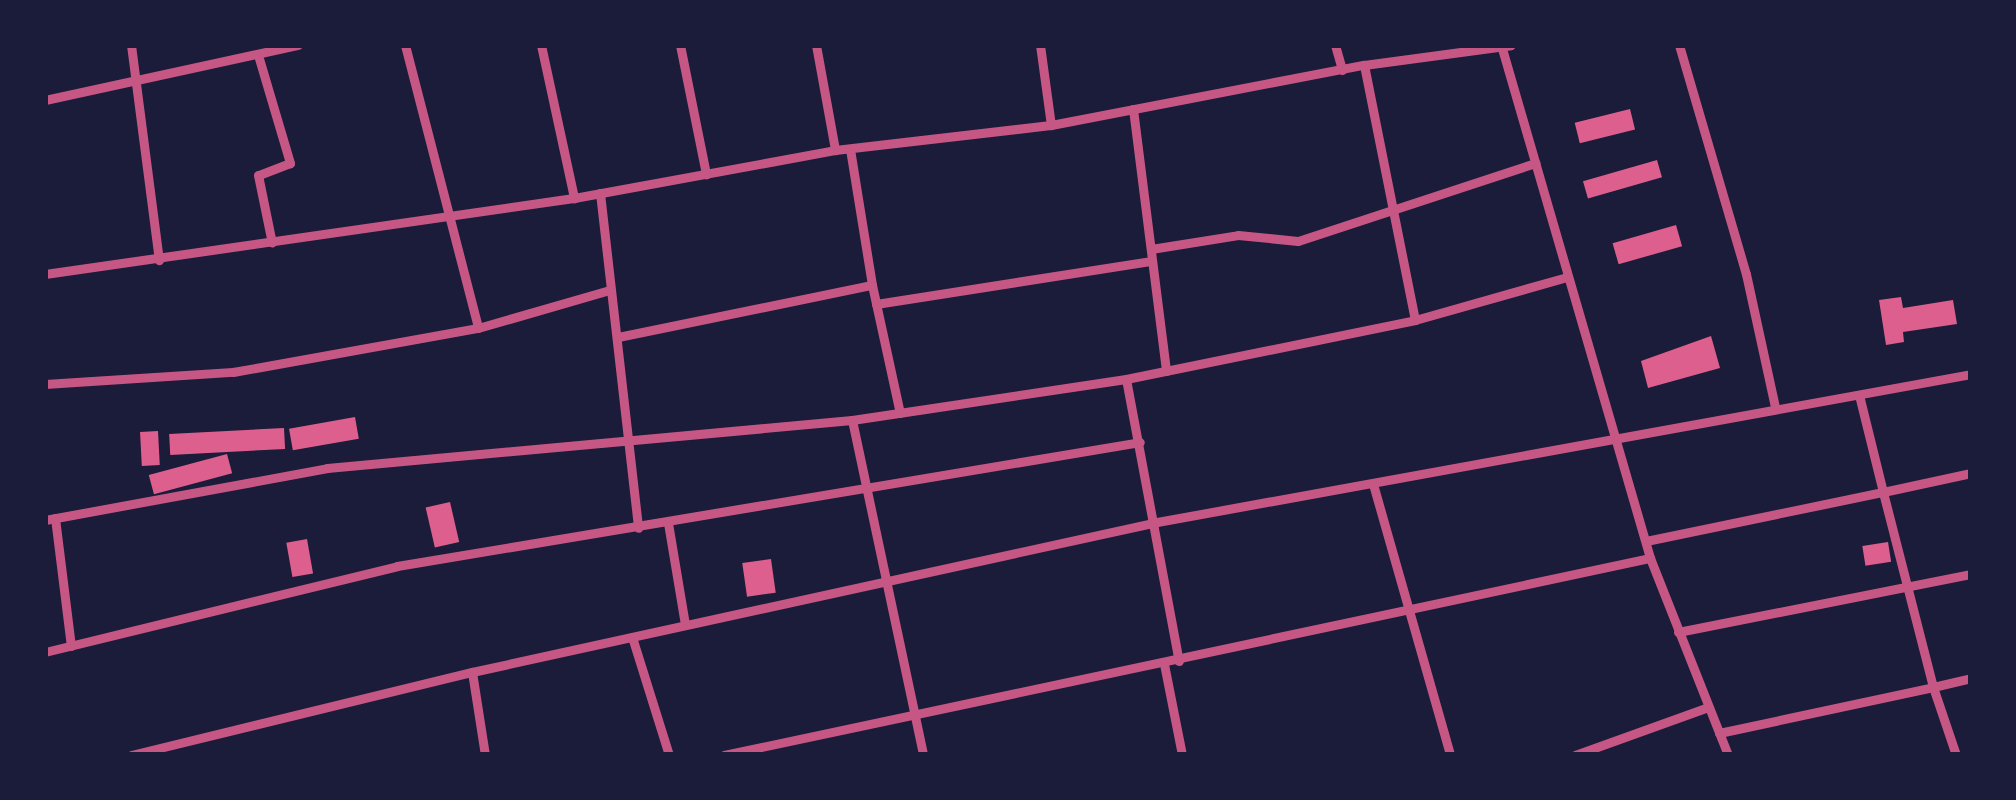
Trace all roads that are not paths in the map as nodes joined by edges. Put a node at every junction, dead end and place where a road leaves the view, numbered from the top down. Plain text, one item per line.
1 (131, 45) edge
2 (298, 45) edge
3 (405, 45) edge
4 (541, 45) edge
5 (680, 45) edge
6 (816, 45) edge
7 (1040, 45) edge
8 (1335, 45) edge
9 (1511, 45) edge
10 (1679, 45) edge
11 (1501, 46) edge
12 (258, 55) junction
13 (1364, 65) junction
14 (1342, 70) junction
15 (136, 85) junction
16 (45, 100) edge
17 (1134, 110) junction
18 (1050, 124) junction
19 (850, 149) junction
20 (835, 150) junction
21 (1534, 164) junction
22 (706, 174) junction
23 (600, 193) junction
24 (574, 198) junction
25 (1396, 209) junction
26 (450, 217) junction
27 (272, 243) junction
28 (1150, 249) junction
29 (159, 260) junction
30 (1152, 261) junction
31 (45, 274) edge
32 (1567, 277) junction
33 (872, 284) junction
34 (610, 290) junction
35 (876, 304) junction
36 (1415, 320) junction
37 (478, 328) junction
38 (618, 337) junction
39 (1166, 371) junction
40 (1971, 374) edge
41 (1126, 379) junction
42 (45, 384) edge
43 (1859, 394) junction
44 (1774, 407) junction
45 (900, 413) junction
46 (852, 420) junction
47 (1617, 435) junction
48 (631, 441) junction
49 (1140, 442) junction
50 (1971, 474) edge
51 (1373, 484) junction
52 (866, 490) junction
53 (1884, 492) junction
54 (45, 506) edge
55 (49, 519) edge
56 (1157, 522) junction
57 (668, 523) junction
58 (638, 528) junction
59 (1646, 541) junction
60 (1650, 558) junction
61 (1971, 574) edge
62 (886, 584) junction
63 (1908, 587) junction
64 (1406, 613) junction
65 (685, 625) junction
66 (1678, 632) junction
67 (632, 636) junction
68 (71, 646) junction
69 (45, 652) edge
70 (1179, 661) junction
71 (1164, 664) junction
72 (472, 672) junction
73 (1971, 678) edge
74 (1932, 688) junction
75 (1708, 707) junction
76 (915, 712) junction
77 (1719, 733) junction
78 (131, 755) edge
79 (485, 755) edge
80 (669, 755) edge
81 (724, 755) edge
82 (924, 755) edge
83 (1182, 755) edge
84 (1450, 755) edge
85 (1574, 755) edge
86 (1728, 755) edge
87 (1956, 755) edge

1 - 15 street
2 - 12 street
3 - 26 street
4 - 24 street
5 - 22 street
6 - 20 street
7 - 18 street
8 - 14 street
9 - 11 street
10 - 44 street
11 - 13 street
11 - 21 street
12 - 15 street
12 - 27 street
13 - 14 street
13 - 25 street
14 - 17 street
15 - 16 street
15 - 29 street
17 - 18 street
17 - 28 street
18 - 19 street
19 - 20 street
19 - 33 street
20 - 22 street
21 - 25 street
21 - 32 street
22 - 23 street
23 - 24 street
23 - 34 street
24 - 26 street
25 - 28 street
25 - 36 street
26 - 27 street
26 - 37 street
27 - 29 street
28 - 30 street
29 - 31 street
30 - 35 street
30 - 39 street
32 - 36 street
32 - 47 street
33 - 35 street
33 - 38 street
34 - 37 street
34 - 38 street
35 - 45 street
36 - 39 street
37 - 42 street
38 - 48 street
39 - 41 street
40 - 43 street
41 - 45 street
41 - 49 street
43 - 44 street
43 - 53 street
44 - 47 street
45 - 46 street
46 - 48 street
46 - 52 street
47 - 51 street
47 - 59 street
48 - 55 street
48 - 58 street
49 - 52 street
49 - 56 street
50 - 53 street
51 - 56 street
51 - 64 street
52 - 57 street
52 - 62 street
53 - 59 street
53 - 63 street
54 - 55 street
55 - 68 street
56 - 62 street
56 - 70 street
57 - 58 street
57 - 65 street
58 - 68 street
59 - 60 street
60 - 64 street
60 - 66 street
61 - 63 street
62 - 65 street
62 - 76 street
63 - 66 street
63 - 74 street
64 - 70 street
64 - 84 street
65 - 67 street
66 - 75 street
67 - 72 street
67 - 80 street
68 - 69 street
70 - 71 street
71 - 76 street
71 - 83 street
72 - 78 street
72 - 79 street
73 - 74 street
74 - 77 street
74 - 87 street
75 - 77 street
75 - 85 street
76 - 81 street
76 - 82 street
77 - 86 street

